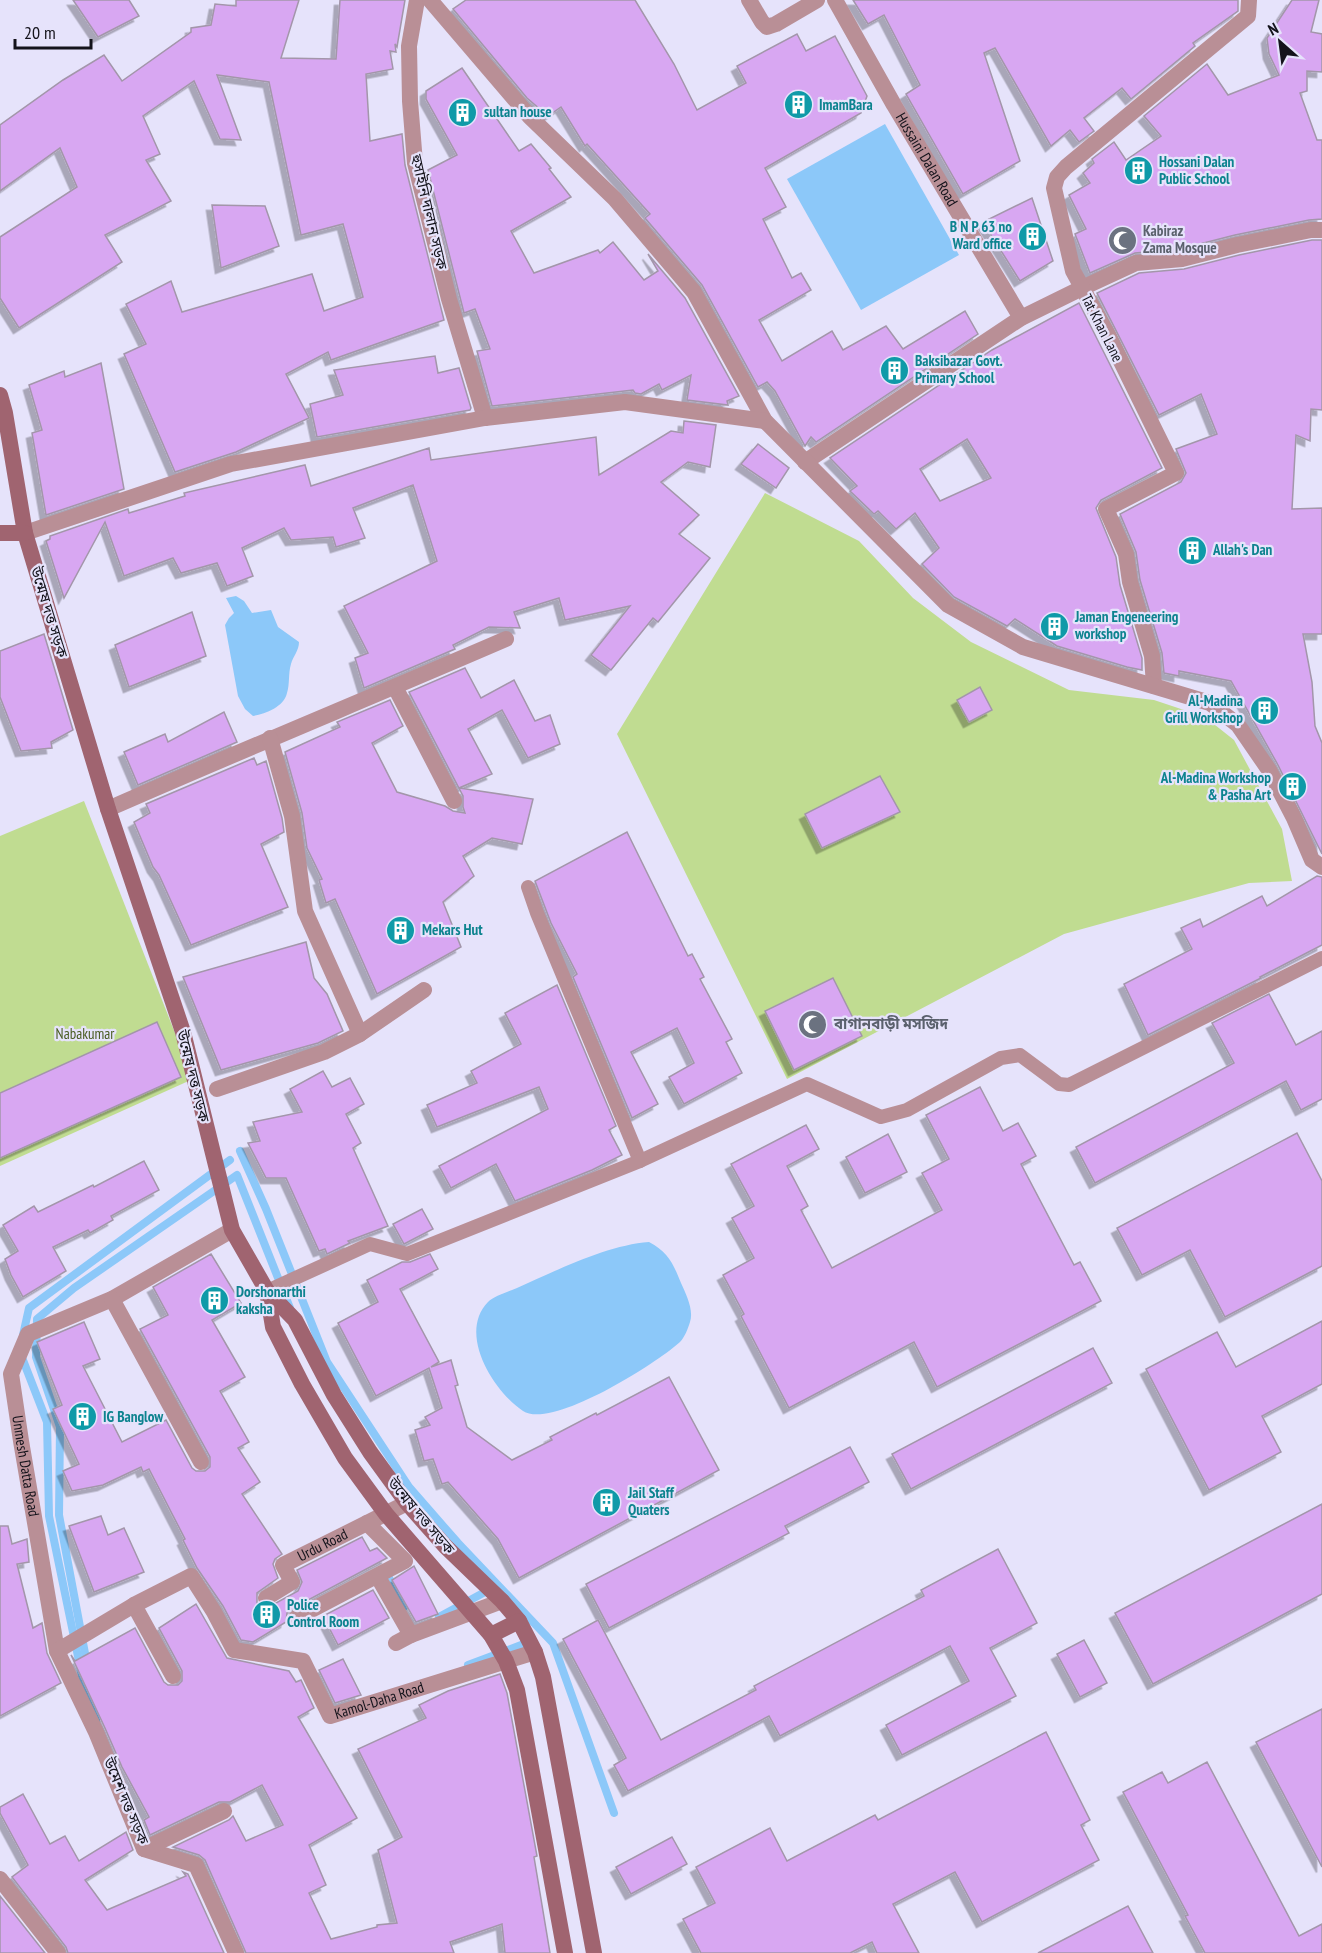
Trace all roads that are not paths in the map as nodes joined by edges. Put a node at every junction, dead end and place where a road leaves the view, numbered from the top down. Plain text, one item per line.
1 (417, 0) edge
2 (430, 0) edge
3 (748, 0) edge
4 (817, 0) edge
5 (835, 0) edge
6 (1249, 0) edge
7 (1322, 230) edge
8 (1082, 288) junction
9 (1021, 318) junction
10 (0, 395) edge
11 (484, 418) junction
12 (765, 421) junction
13 (9, 446) junction
14 (805, 462) junction
15 (0, 475) edge
16 (0, 533) edge
17 (25, 533) junction
18 (506, 639) dead end
19 (1154, 686) junction
20 (395, 687) junction
21 (270, 738) junction
22 (454, 801) dead end
23 (108, 809) junction
24 (1322, 867) edge
25 (528, 887) dead end
26 (1322, 958) edge
27 (424, 990) dead end
28 (360, 1034) junction
29 (218, 1089) dead end
30 (640, 1161) junction
31 (232, 1230) junction
32 (267, 1291) junction
33 (112, 1299) junction
34 (6, 1371) edge
35 (370, 1452) junction
36 (201, 1462) dead end
37 (352, 1467) junction
38 (407, 1503) junction
39 (386, 1514) junction
40 (367, 1523) junction
41 (378, 1577) junction
42 (266, 1598) dead end
43 (502, 1601) junction
44 (134, 1605) junction
45 (472, 1612) junction
46 (296, 1618) dead end
47 (519, 1621) junction
48 (491, 1635) junction
49 (57, 1651) junction
50 (535, 1652) junction
51 (506, 1661) junction
52 (173, 1676) dead end
53 (224, 1811) dead end
54 (144, 1849) junction
55 (0, 1879) edge
56 (58, 1953) edge
57 (236, 1953) edge
58 (565, 1953) edge
59 (594, 1953) edge

1 - 11 street, হুসাইনি দালান সড়ক
2 - 12 street
3 - 4 street
5 - 9 street, Hussaini Dalan Road
6 - 8 street, Tat Khan Lane
7 - 8 street
8 - 9 street
8 - 19 street, Tat Khan Lane
9 - 14 street
10 - 13 main road, উন্মেষ দত্ত সড়ক
11 - 12 street
11 - 17 street
12 - 14 street
13 - 15 main road
13 - 17 main road, উন্মেষ দত্ত সড়ক
14 - 19 street
16 - 17 main road
17 - 23 main road, উন্মেষ দত্ত সড়ক
18 - 20 street
19 - 24 street
20 - 21 street
20 - 22 street
21 - 23 street
21 - 28 street
23 - 31 main road, উন্মেষ দত্ত সড়ক
25 - 30 lane
26 - 30 lane
27 - 28 street
28 - 29 street
30 - 32 lane
31 - 32 main road, উন্মেষ দত্ত সড়ক
31 - 33 street, Unmesh Datta Road
32 - 35 main road, উন্মেষ দত্ত সড়ক
32 - 37 main road
33 - 34 street, Unmesh Datta Road
33 - 36 street
34 - 49 street, Unmesh Datta Road
35 - 37 main road
35 - 38 main road, উন্মেষ দত্ত সড়ক
37 - 39 main road
38 - 39 street, Urdu Road
38 - 43 main road, উন্মেষ দত্ত সড়ক
39 - 40 street, Urdu Road
39 - 45 main road
40 - 41 street
40 - 42 street, Urdu Road
41 - 45 street
41 - 46 street
43 - 45 street
43 - 47 main road, উন্মেষ দত্ত সড়ক
44 - 49 street, Kamol-Daha Road
44 - 51 street, Kamol-Daha Road
44 - 52 street
45 - 48 main road
47 - 48 main road
47 - 50 main road, উন্মেষ দত্ত সড়ক
48 - 51 main road
49 - 54 street, উমেশ দত্ত সড়ক
50 - 51 street, Kamol-Daha Road
50 - 59 main road, উন্মেষ দত্ত সড়ক
51 - 58 main road
53 - 54 street
54 - 57 street, উমেশ দত্ত সড়ক
55 - 56 street

